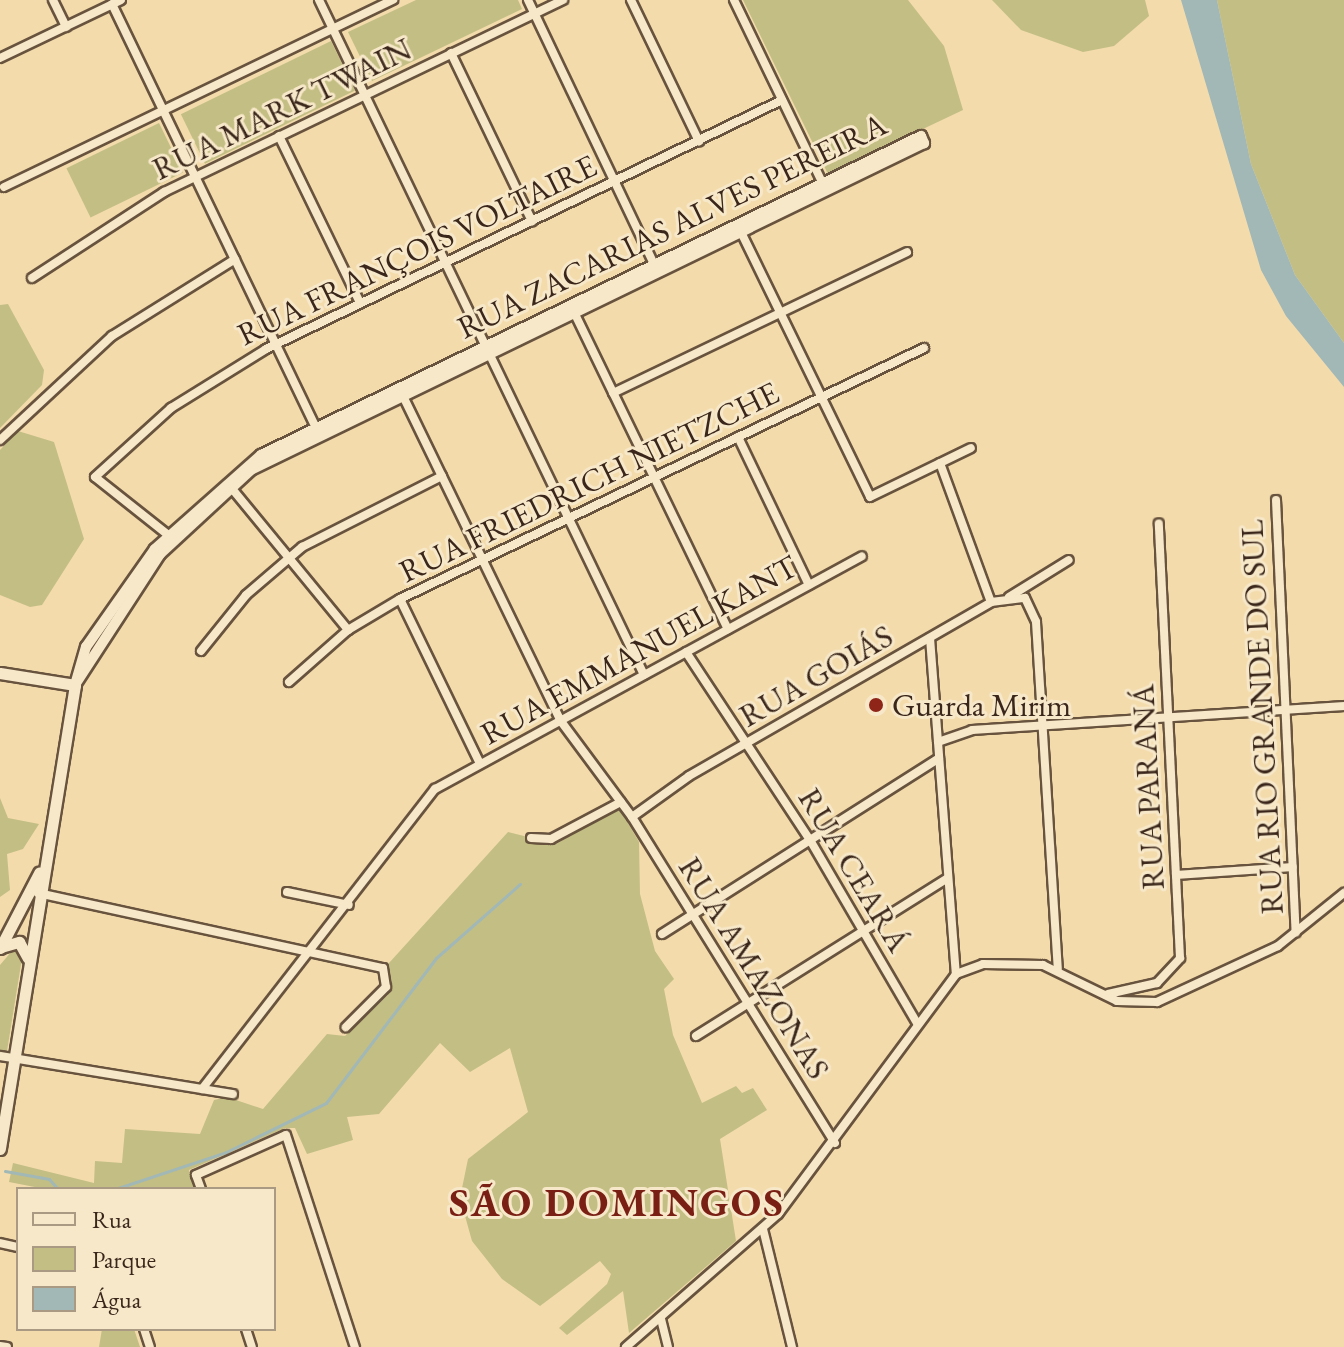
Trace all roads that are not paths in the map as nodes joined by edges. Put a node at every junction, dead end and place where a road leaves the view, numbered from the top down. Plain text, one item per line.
1 (53, 0) edge
2 (319, 0) edge
3 (393, 0) edge
4 (528, 0) edge
5 (563, 0) edge
6 (631, 0) edge
7 (734, 0) edge
8 (116, 2) edge
9 (534, 14) junction
10 (66, 27) junction
11 (333, 29) junction
12 (451, 53) junction
13 (0, 58) edge
14 (365, 95) junction
15 (782, 100) junction
16 (163, 110) junction
17 (279, 136) junction
18 (699, 141) junction
19 (195, 176) junction
20 (614, 181) junction
21 (824, 186) junction
22 (4, 187) dead end
23 (532, 221) junction
24 (739, 227) junction
25 (907, 252) dead end
26 (235, 259) junction
27 (445, 262) junction
28 (656, 267) junction
29 (32, 278) dead end
30 (360, 303) junction
31 (571, 307) junction
32 (780, 313) junction
33 (276, 344) junction
34 (487, 348) junction
35 (924, 348) dead end
36 (400, 389) junction
37 (613, 393) junction
38 (821, 397) junction
39 (317, 429) junction
40 (738, 437) junction
41 (0, 440) edge
42 (971, 448) dead end
43 (940, 463) junction
44 (442, 476) junction
45 (654, 477) junction
46 (228, 483) junction
47 (1276, 500) dead end
48 (569, 518) junction
49 (1159, 524) dead end
50 (170, 537) junction
51 (862, 556) dead end
52 (289, 557) junction
53 (483, 560) junction
54 (1069, 560) dead end
55 (809, 585) junction
56 (1008, 597) junction
57 (400, 599) junction
58 (991, 602) junction
59 (728, 629) junction
60 (348, 630) junction
61 (930, 638) junction
62 (201, 651) dead end
63 (686, 652) junction
64 (0, 673) edge
65 (644, 675) junction
66 (289, 682) dead end
67 (75, 685) junction
68 (1344, 706) edge
69 (1286, 710) junction
70 (1168, 717) junction
71 (560, 720) junction
72 (1043, 726) junction
73 (938, 742) junction
74 (747, 743) junction
75 (939, 758) junction
76 (480, 764) junction
77 (621, 802) junction
78 (632, 817) junction
79 (531, 838) dead end
80 (810, 840) junction
81 (1293, 867) junction
82 (1176, 875) junction
83 (948, 878) junction
84 (34, 892) junction
85 (287, 892) dead end
86 (1344, 893) edge
87 (349, 905) junction
88 (693, 915) junction
89 (11, 927) junction
90 (864, 931) junction
91 (1296, 933) junction
92 (32, 934) junction
93 (662, 934) dead end
94 (0, 947) edge
95 (311, 952) junction
96 (28, 959) junction
97 (1058, 968) junction
98 (956, 974) junction
99 (1104, 994) junction
100 (748, 1004) junction
101 (917, 1023) junction
102 (346, 1027) dead end
103 (696, 1036) dead end
104 (5, 1057) edge
105 (202, 1089) junction
106 (233, 1094) dead end
107 (835, 1143) junction
108 (0, 1149) edge
109 (200, 1187) edge
110 (763, 1229) junction
111 (661, 1319) junction
112 (0, 1346) edge
113 (7, 1347) edge
114 (355, 1347) edge
115 (626, 1347) edge
116 (668, 1347) edge
117 (792, 1347) edge

1 - 10 street
2 - 11 street
3 - 11 street
4 - 9 street
5 - 9 street, RUA MARK TWAIN
6 - 18 street
7 - 15 street
8 - 10 street
8 - 16 street
9 - 12 street, RUA MARK TWAIN
9 - 20 street
10 - 13 street
11 - 14 street
11 - 16 street
12 - 14 street, RUA MARK TWAIN
12 - 23 street
14 - 17 street, RUA MARK TWAIN
14 - 27 street
15 - 18 street, RUA FRANÇOIS VOLTAIRE
15 - 21 street
16 - 19 street
16 - 22 street
17 - 19 street, RUA MARK TWAIN
17 - 30 street
18 - 20 street, RUA FRANÇOIS VOLTAIRE
19 - 26 street
19 - 29 street, RUA MARK TWAIN
20 - 23 street, RUA FRANÇOIS VOLTAIRE
20 - 28 street
21 - 21 street, RUA ZACARIAS ALVES PEREIRA
21 - 24 street, RUA ZACARIAS ALVES PEREIRA
23 - 27 street, RUA FRANÇOIS VOLTAIRE
24 - 28 street, RUA ZACARIAS ALVES PEREIRA
24 - 32 street
25 - 32 street
26 - 33 street
26 - 41 street
27 - 30 street, RUA FRANÇOIS VOLTAIRE
27 - 34 street
28 - 31 street, RUA ZACARIAS ALVES PEREIRA
30 - 33 street, RUA FRANÇOIS VOLTAIRE
31 - 34 street, RUA ZACARIAS ALVES PEREIRA
31 - 37 street
32 - 37 street
32 - 38 street
33 - 39 street
33 - 50 street, RUA FRANÇOIS VOLTAIRE
34 - 36 street, RUA ZACARIAS ALVES PEREIRA
34 - 48 street
35 - 38 street, RUA FRIEDRICH NIETZCHE
36 - 39 street, RUA ZACARIAS ALVES PEREIRA
36 - 44 street, RUA AMAZONAS
37 - 45 street
38 - 40 street, RUA FRIEDRICH NIETZCHE
38 - 43 street
39 - 46 street, RUA ZACARIAS ALVES PEREIRA
40 - 45 street, RUA FRIEDRICH NIETZCHE
40 - 55 street
42 - 43 street
43 - 58 street
44 - 52 street
44 - 53 street, RUA AMAZONAS
45 - 48 street, RUA FRIEDRICH NIETZCHE
45 - 59 street
46 - 50 street, RUA ZACARIAS ALVES PEREIRA
46 - 52 street
47 - 69 street, RUA RIO GRANDE DO SUL
48 - 53 street, RUA FRIEDRICH NIETZCHE
48 - 65 street
49 - 70 street, RUA PARANÁ
50 - 67 street, RUA ZACARIAS ALVES PEREIRA
51 - 55 street, RUA EMMANUEL KANT
52 - 60 street
52 - 62 street
53 - 57 street, RUA FRIEDRICH NIETZCHE
53 - 71 street, RUA AMAZONAS
54 - 56 street
55 - 59 street, RUA EMMANUEL KANT
56 - 58 street, RUA GOIÁS
56 - 72 street, RUA GOIÁS
57 - 60 street, RUA FRIEDRICH NIETZCHE
57 - 76 street
58 - 61 street, RUA GOIÁS
59 - 63 street, RUA EMMANUEL KANT
60 - 66 street, RUA FRIEDRICH NIETZCHE
61 - 73 street
61 - 74 street, RUA GOIÁS
63 - 65 street, RUA EMMANUEL KANT
63 - 74 street, RUA CEARÁ
64 - 67 main road
65 - 71 street, RUA EMMANUEL KANT
67 - 84 main road, RUA ZACARIAS ALVES PEREIRA
68 - 69 street
69 - 70 street
69 - 81 street, RUA RIO GRANDE DO SUL
70 - 72 street
70 - 82 street, RUA PARANÁ
71 - 76 street, RUA EMMANUEL KANT
71 - 77 street, RUA AMAZONAS
72 - 73 street
72 - 97 street
73 - 75 street
74 - 78 street, RUA GOIÁS
74 - 80 street, RUA CEARÁ
75 - 80 street
75 - 83 street
76 - 87 street, RUA EMMANUEL KANT
77 - 78 street, RUA AMAZONAS
77 - 79 street
78 - 88 street, RUA AMAZONAS
80 - 88 street
80 - 90 street, RUA CEARÁ
81 - 82 street
81 - 91 street, RUA RIO GRANDE DO SUL
82 - 99 street, RUA PARANÁ
83 - 90 street
83 - 98 street
84 - 89 main road, RUA ZACARIAS ALVES PEREIRA
84 - 92 main road
84 - 95 street
85 - 87 street
86 - 91 street
87 - 95 street
88 - 93 street
88 - 100 street, RUA AMAZONAS
89 - 92 main road
89 - 94 main road, RUA ZACARIAS ALVES PEREIRA
90 - 100 street
90 - 101 street, RUA CEARÁ
91 - 99 street
92 - 96 main road
94 - 96 main road
95 - 102 street
95 - 105 street
96 - 104 main road
97 - 98 street
97 - 99 street
98 - 101 street
100 - 103 street
100 - 107 street, RUA AMAZONAS
101 - 107 street
104 - 105 street
104 - 108 main road
105 - 106 street
107 - 110 street
109 - 114 street
110 - 111 street
110 - 117 street
111 - 115 street
111 - 116 street
112 - 113 street

